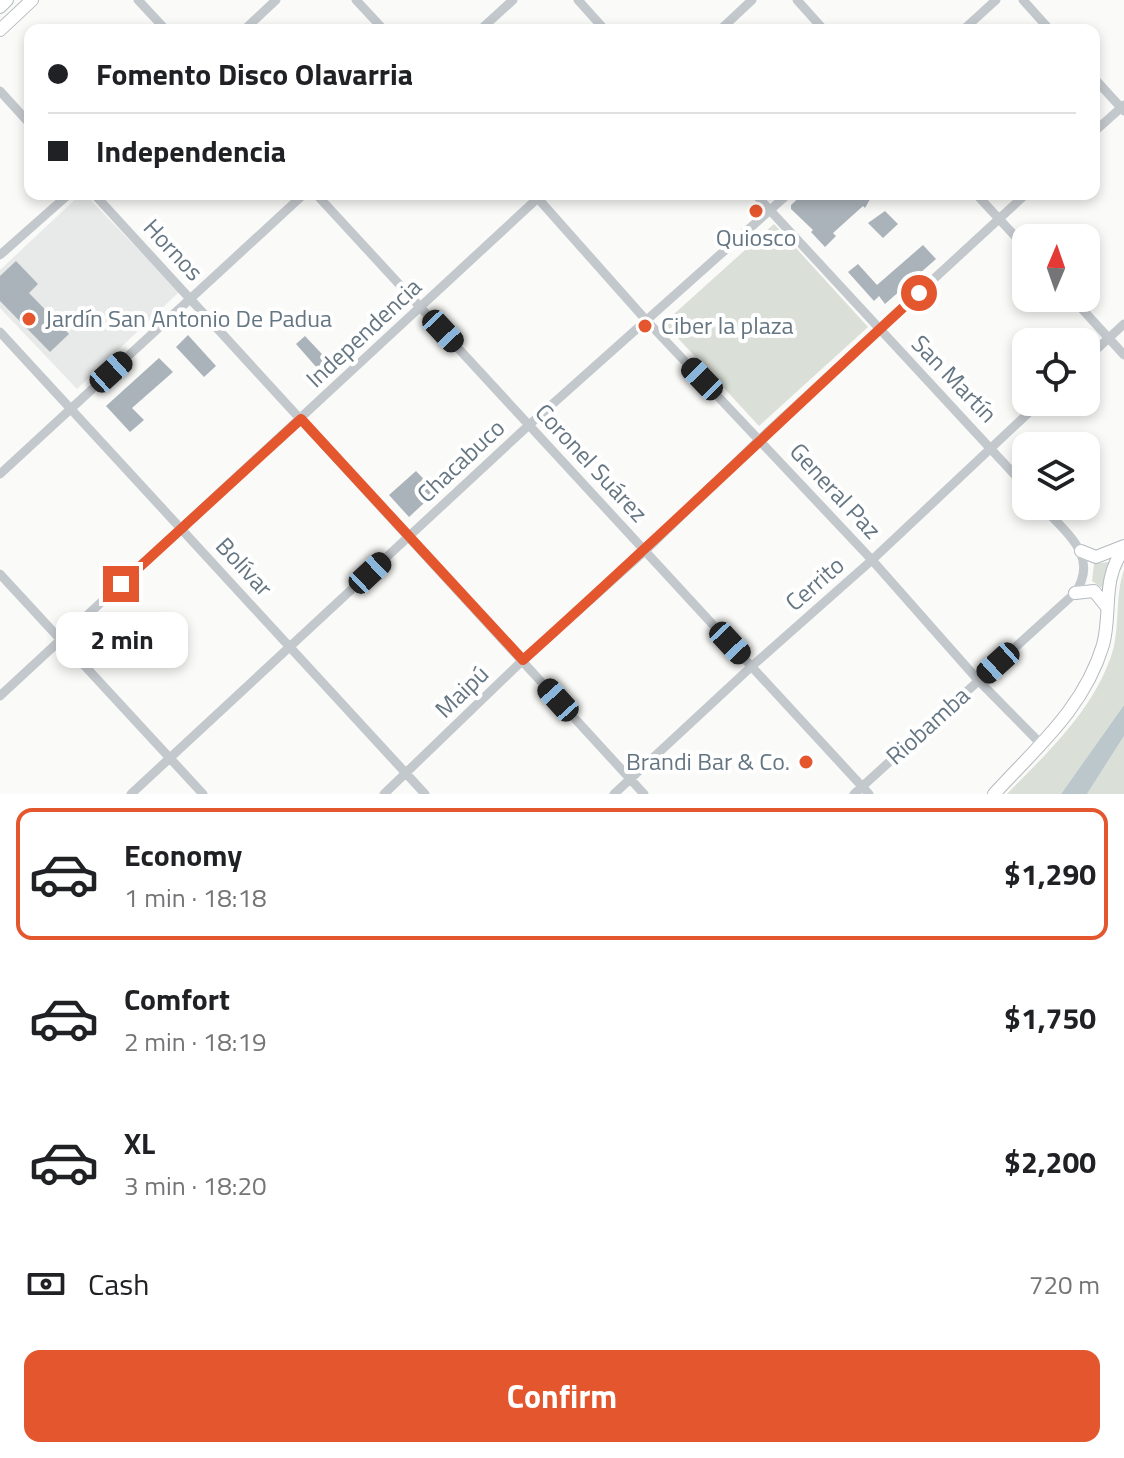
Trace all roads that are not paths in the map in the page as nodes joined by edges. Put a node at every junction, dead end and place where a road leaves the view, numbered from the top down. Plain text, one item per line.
1 (7, 0) edge
2 (32, 0) edge
3 (138, 0) edge
4 (276, 0) edge
5 (356, 0) edge
6 (513, 0) edge
7 (578, 0) edge
8 (752, 0) edge
9 (797, 0) edge
10 (996, 0) edge
11 (1023, 0) edge
12 (0, 7) edge
13 (160, 24) edge
14 (250, 24) edge
15 (378, 24) edge
16 (487, 24) edge
17 (600, 24) edge
18 (726, 24) edge
19 (819, 24) edge
20 (970, 24) edge
21 (1045, 24) edge
22 (0, 30) edge
23 (1100, 84) edge
24 (0, 91) edge
25 (1123, 108) edge
26 (24, 117) edge
27 (1100, 127) edge
28 (62, 200) edge
29 (100, 200) edge
30 (298, 200) edge
31 (322, 200) edge
32 (533, 200) edge
33 (542, 200) edge
34 (760, 200) edge
35 (782, 200) edge
36 (982, 200) edge
37 (1019, 200) edge
38 (770, 211) junction
39 (999, 218) junction
40 (1012, 232) edge
41 (0, 255) edge
42 (192, 299) junction
43 (421, 307) junction
44 (1085, 312) edge
45 (645, 319) junction
46 (1124, 324) edge
47 (879, 330) junction
48 (0, 332) edge
49 (1109, 338) junction
50 (1100, 346) edge
51 (1124, 355) edge
52 (71, 409) junction
53 (1025, 416) edge
54 (301, 419) junction
55 (529, 425) junction
56 (760, 439) junction
57 (992, 447) junction
58 (1012, 471) edge
59 (0, 474) edge
60 (1054, 520) edge
61 (181, 529) junction
62 (409, 536) junction
63 (1124, 548) edge
64 (645, 551) junction
65 (1081, 551) junction
66 (872, 560) junction
67 (0, 574) edge
68 (1075, 593) junction
69 (1106, 606) junction
70 (60, 640) junction
71 (290, 647) junction
72 (523, 660) junction
73 (752, 666) junction
74 (978, 680) junction
75 (0, 696) edge
76 (1041, 744) junction
77 (169, 759) junction
78 (406, 773) junction
79 (630, 779) junction
80 (866, 790) edge
81 (131, 794) edge
82 (203, 794) edge
83 (384, 794) edge
84 (425, 794) edge
85 (614, 794) edge
86 (644, 794) edge
87 (854, 794) edge
88 (994, 794) edge

1 - 12 street
2 - 22 street
3 - 13 street
4 - 14 street
5 - 15 street
6 - 16 street
7 - 17 street
8 - 18 street
9 - 19 street
10 - 20 street
11 - 21 street
23 - 25 street
24 - 26 street
25 - 27 street
28 - 41 street
29 - 42 street, Hornos
30 - 42 street
31 - 43 street, Coronel Suárez
32 - 43 street, Independencia
33 - 45 street, General Paz
34 - 38 street, San Martín
35 - 38 street, Chacabuco
36 - 39 street
37 - 39 street, Maipú
38 - 45 street, Chacabuco
38 - 47 street, San Martín
39 - 40 street
39 - 47 street, Maipú
42 - 52 street
42 - 54 street, Hornos
43 - 54 street, Independencia
43 - 55 street, Coronel Suárez
44 - 49 street
45 - 55 street, Chacabuco
45 - 56 street, General Paz
46 - 49 street
47 - 56 street, Maipú
47 - 57 street, San Martín
48 - 52 street, Bolívar
49 - 50 street
49 - 51 street
52 - 59 street
52 - 61 street, Bolívar
53 - 57 street, Cerrito
54 - 61 street, Independencia
54 - 62 street, Hornos
55 - 62 street, Chacabuco
55 - 64 street, Coronel Suárez
56 - 64 street, Maipú
56 - 66 street, General Paz
57 - 58 street, San Martín
57 - 66 street, Cerrito
60 - 65 street
61 - 70 street, Independencia
61 - 71 street, Bolívar
62 - 71 street, Chacabuco
62 - 72 street, Hornos
63 - 65 street
63 - 69 street
64 - 72 street, Maipú
64 - 73 street, Coronel Suárez
65 - 68 street
66 - 73 street, Cerrito
66 - 74 street, General Paz
67 - 70 street
68 - 69 street
68 - 74 street, Riobamba
69 - 76 street
70 - 75 street, Independencia
70 - 77 street
71 - 77 street, Chacabuco
71 - 78 street, Bolívar
72 - 78 street, Maipú
72 - 79 street, Hornos
73 - 79 street, Cerrito
73 - 80 street, Coronel Suárez
74 - 76 street, General Paz
74 - 80 street, Riobamba
76 - 88 street
77 - 81 street, Chacabuco
77 - 82 street
78 - 83 street, Maipú
78 - 84 street, Bolívar
79 - 85 street, Cerrito
79 - 86 street, Hornos
80 - 87 street, Riobamba

